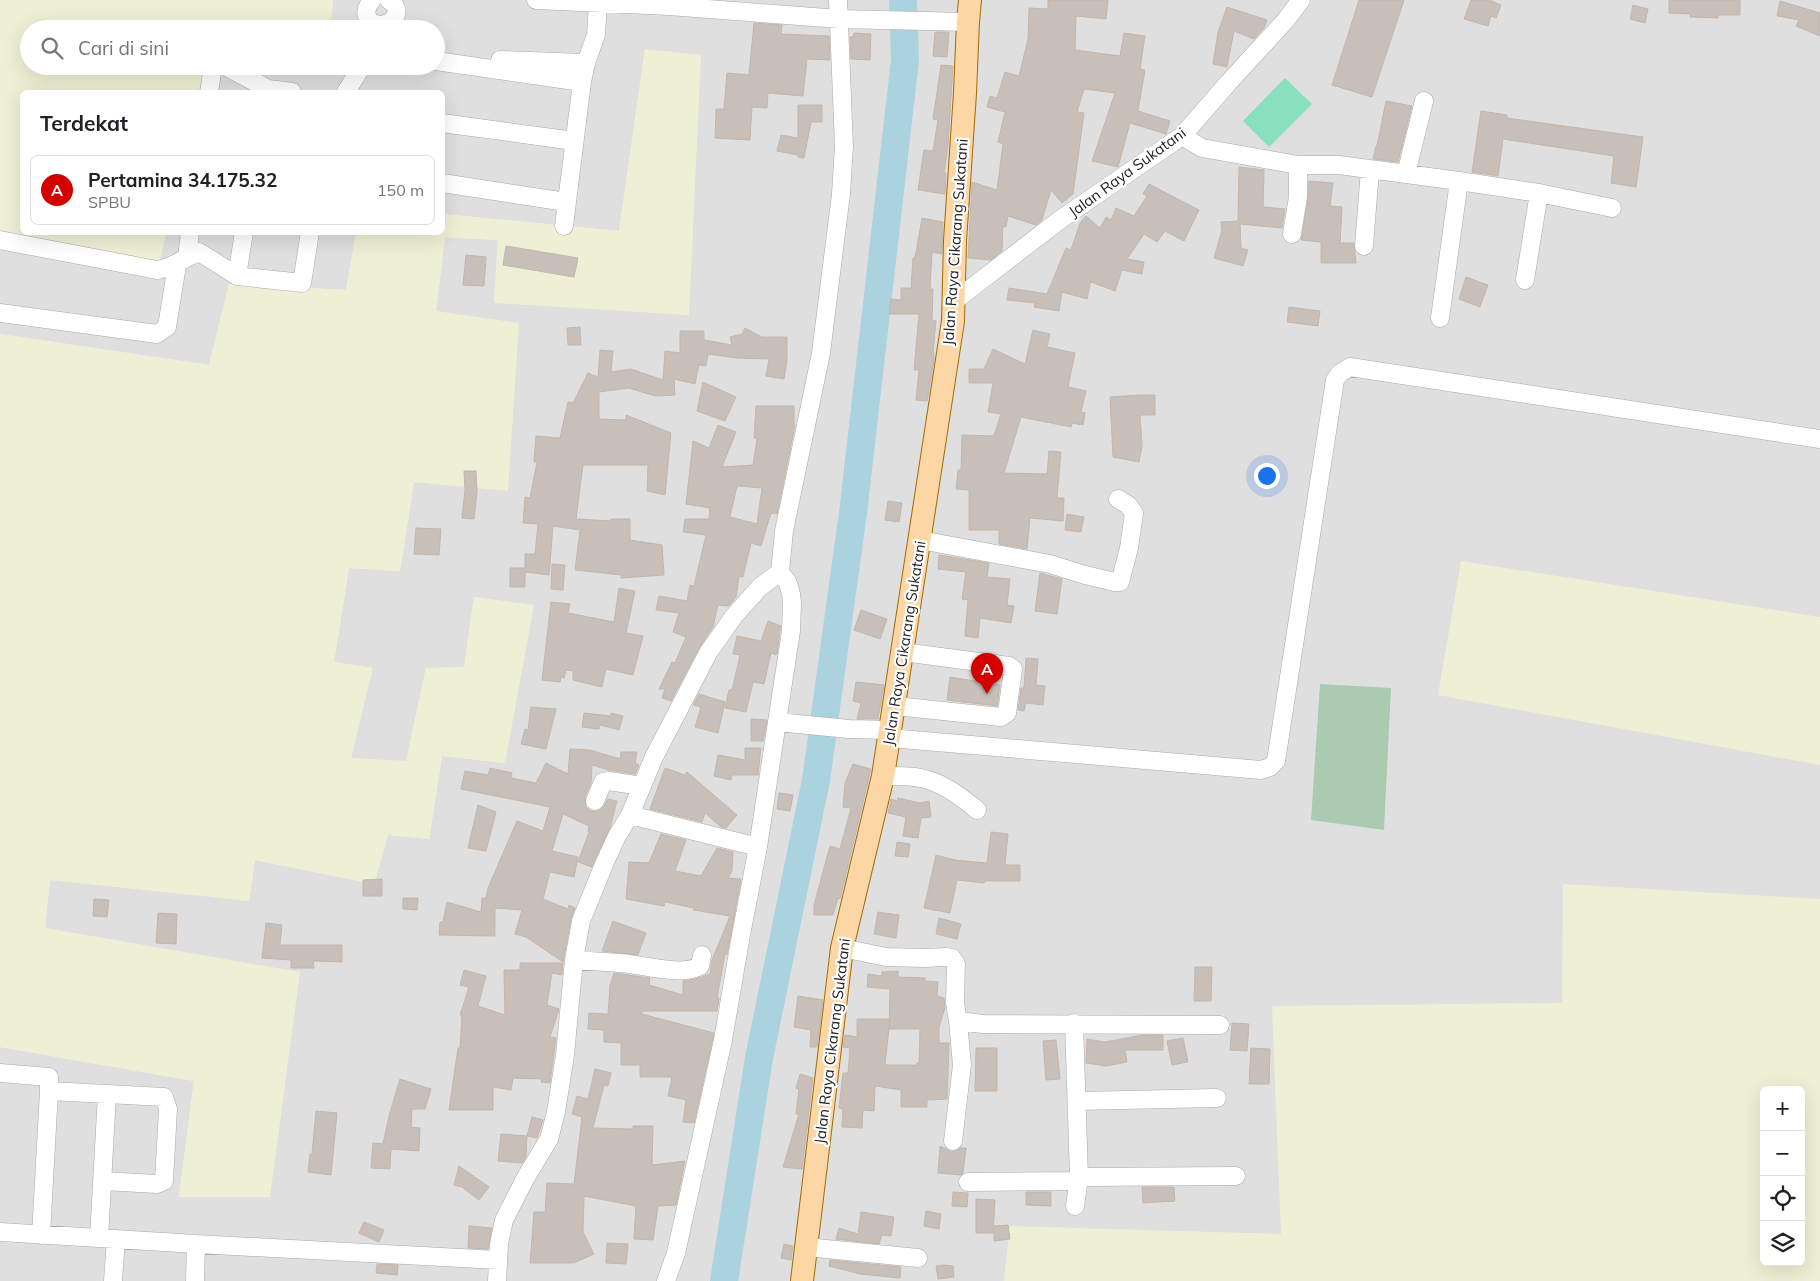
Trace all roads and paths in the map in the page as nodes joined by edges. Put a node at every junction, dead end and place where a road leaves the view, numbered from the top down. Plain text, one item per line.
1 (372, 0) edge
2 (391, 0) edge
3 (536, 0) edge
4 (838, 0) edge
5 (1301, 0) edge
6 (598, 3) junction
7 (963, 14) edge
8 (839, 19) junction
9 (369, 20) edge
10 (392, 20) edge
11 (445, 62) edge
12 (586, 62) junction
13 (497, 69) junction
14 (212, 75) edge
15 (240, 75) edge
16 (356, 75) edge
17 (582, 82) junction
18 (209, 90) edge
19 (266, 90) edge
20 (347, 90) edge
21 (1424, 100) dead end
22 (445, 123) edge
23 (1182, 136) junction
24 (574, 141) junction
25 (1298, 165) junction
26 (1370, 170) junction
27 (1406, 174) junction
28 (1459, 181) junction
29 (445, 183) edge
30 (1539, 193) junction
31 (566, 202) junction
32 (1612, 208) dead end
33 (564, 226) dead end
34 (1292, 234) dead end
35 (189, 235) edge
36 (244, 235) edge
37 (310, 235) edge
38 (0, 240) edge
39 (1364, 246) dead end
40 (182, 261) junction
41 (237, 276) junction
42 (1525, 280) dead end
43 (953, 302) junction
44 (0, 313) edge
45 (1440, 318) dead end
46 (1820, 439) edge
47 (1118, 499) dead end
48 (920, 540) junction
49 (780, 572) junction
50 (903, 652) junction
51 (895, 706) junction
52 (778, 722) junction
53 (890, 734) junction
54 (884, 776) junction
55 (641, 786) junction
56 (595, 801) dead end
57 (977, 810) dead end
58 (630, 815) junction
59 (758, 847) junction
60 (842, 948) junction
61 (702, 955) dead end
62 (574, 960) junction
63 (958, 1021) junction
64 (1074, 1023) junction
65 (1220, 1025) dead end
66 (0, 1073) edge
67 (49, 1092) junction
68 (107, 1094) junction
69 (1217, 1098) dead end
70 (1078, 1101) junction
71 (953, 1142) dead end
72 (1236, 1176) dead end
73 (1079, 1179) junction
74 (103, 1181) junction
75 (968, 1182) dead end
76 (1075, 1206) dead end
77 (0, 1232) edge
78 (41, 1235) junction
79 (108, 1239) junction
80 (196, 1244) junction
81 (806, 1247) junction
82 (918, 1258) dead end
83 (498, 1260) junction
84 (113, 1281) edge
85 (195, 1281) edge
86 (498, 1281) edge
87 (666, 1281) edge
88 (802, 1281) edge

1 - 9 street
2 - 10 street
3 - 6 street
4 - 8 street
5 - 23 street, Jalan Raya Sukatani
6 - 8 street
6 - 12 street
7 - 8 street
7 - 43 main road, Jalan Raya Cikarang Sukatani
8 - 49 street
11 - 13 street
12 - 13 street
12 - 17 street
13 - 17 street
14 - 18 street
15 - 19 street
16 - 20 street
17 - 24 street
21 - 27 street
22 - 24 street
23 - 25 street
23 - 43 street, Jalan Raya Sukatani
24 - 31 street
25 - 26 street
25 - 34 street
26 - 27 street
26 - 39 street
27 - 28 street
28 - 30 street
28 - 45 street
29 - 31 street
30 - 32 street
30 - 42 street
31 - 33 street
35 - 40 street
36 - 41 street
37 - 41 street
38 - 40 street
40 - 41 street
40 - 44 street
43 - 48 main road, Jalan Raya Cikarang Sukatani
46 - 53 street
47 - 48 street
48 - 50 main road, Jalan Raya Cikarang Sukatani
49 - 52 street
49 - 55 street
50 - 51 main road, Jalan Raya Cikarang Sukatani
50 - 51 street
51 - 53 main road, Jalan Raya Cikarang Sukatani
52 - 53 street
52 - 59 street
53 - 54 main road, Jalan Raya Cikarang Sukatani
54 - 57 street
54 - 60 main road, Jalan Raya Cikarang Sukatani
55 - 56 street
55 - 58 street
58 - 59 street
58 - 62 street
59 - 87 street
60 - 63 street
60 - 81 main road, Jalan Raya Cikarang Sukatani
61 - 62 street
62 - 83 street
63 - 64 street
63 - 71 street
64 - 65 street
64 - 70 street
66 - 67 street
67 - 68 street
67 - 78 street
68 - 74 street
68 - 74 street
69 - 70 street
70 - 73 street
72 - 73 street
73 - 75 street
73 - 76 street
74 - 79 street
77 - 78 street
78 - 79 street
79 - 80 street
79 - 84 street
80 - 83 street
80 - 85 street
81 - 82 street
81 - 88 main road, Jalan Raya Cikarang Sukatani
83 - 86 street

